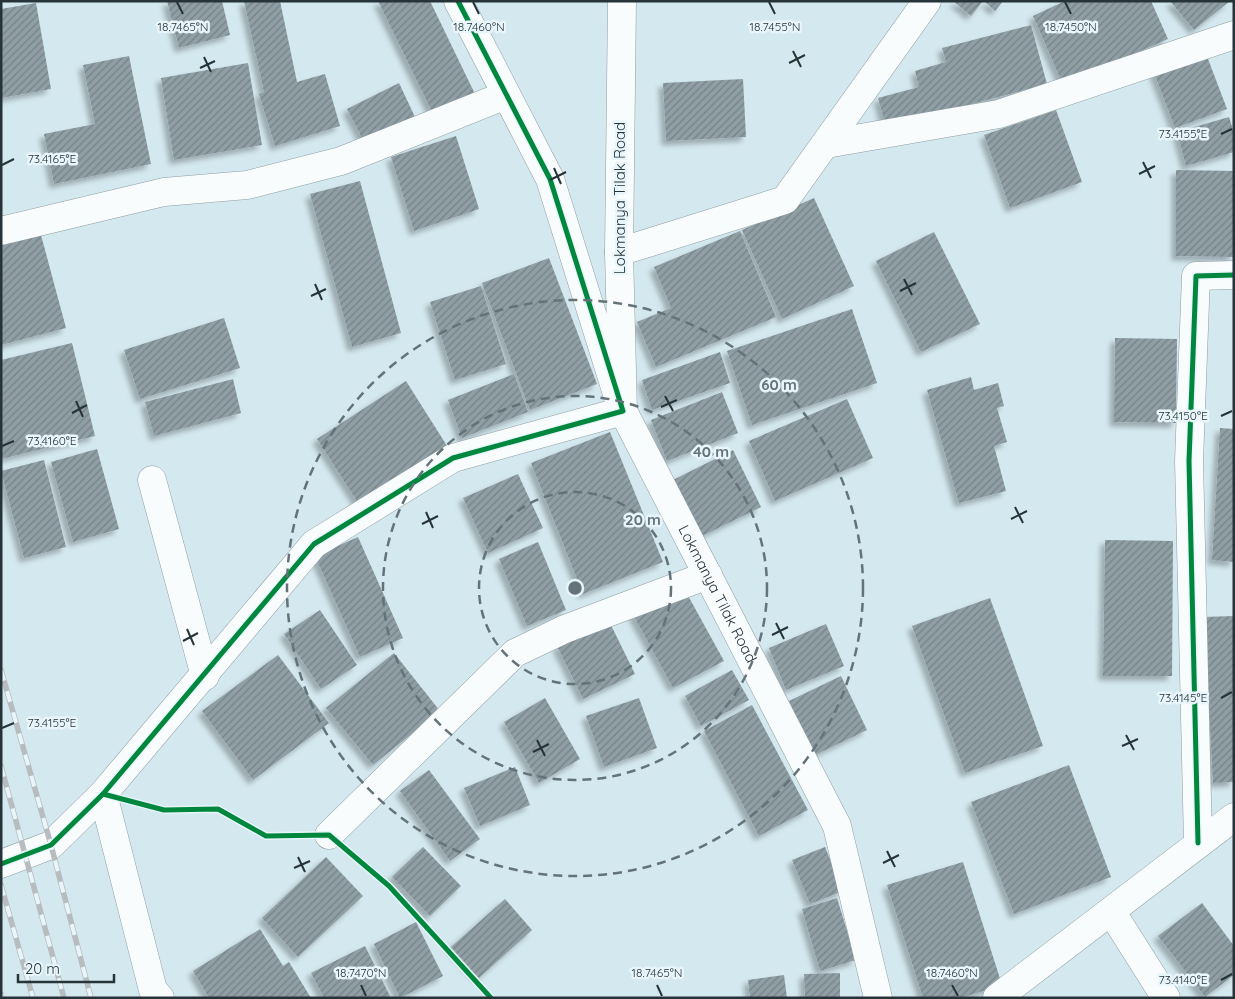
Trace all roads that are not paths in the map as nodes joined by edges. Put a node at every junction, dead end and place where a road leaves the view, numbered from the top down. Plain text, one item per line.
1 (458, 1) edge
2 (622, 1) edge
3 (927, 1) edge
4 (1234, 35) edge
5 (506, 95) junction
6 (826, 144) junction
7 (1, 230) edge
8 (618, 252) junction
9 (1234, 275) edge
10 (623, 411) junction
11 (152, 480) dead end
12 (708, 575) junction
13 (205, 676) junction
14 (103, 794) junction
15 (1234, 816) edge
16 (329, 835) dead end
17 (1198, 843) junction
18 (1, 864) edge
19 (1111, 911) junction
20 (160, 998) edge
21 (878, 998) edge
22 (997, 998) edge
23 (1166, 998) edge

1 - 5 street
2 - 8 street, Lokmanya Tilak Road
3 - 6 street
4 - 6 street
5 - 7 street
5 - 10 street
6 - 8 street
8 - 10 street, Lokmanya Tilak Road
9 - 17 street
10 - 12 street, Lokmanya Tilak Road
10 - 13 street
11 - 13 street
12 - 16 street
12 - 21 street, Lokmanya Tilak Road
13 - 14 street
14 - 18 street
14 - 20 street
15 - 17 street
17 - 19 street
19 - 22 street
19 - 23 street

